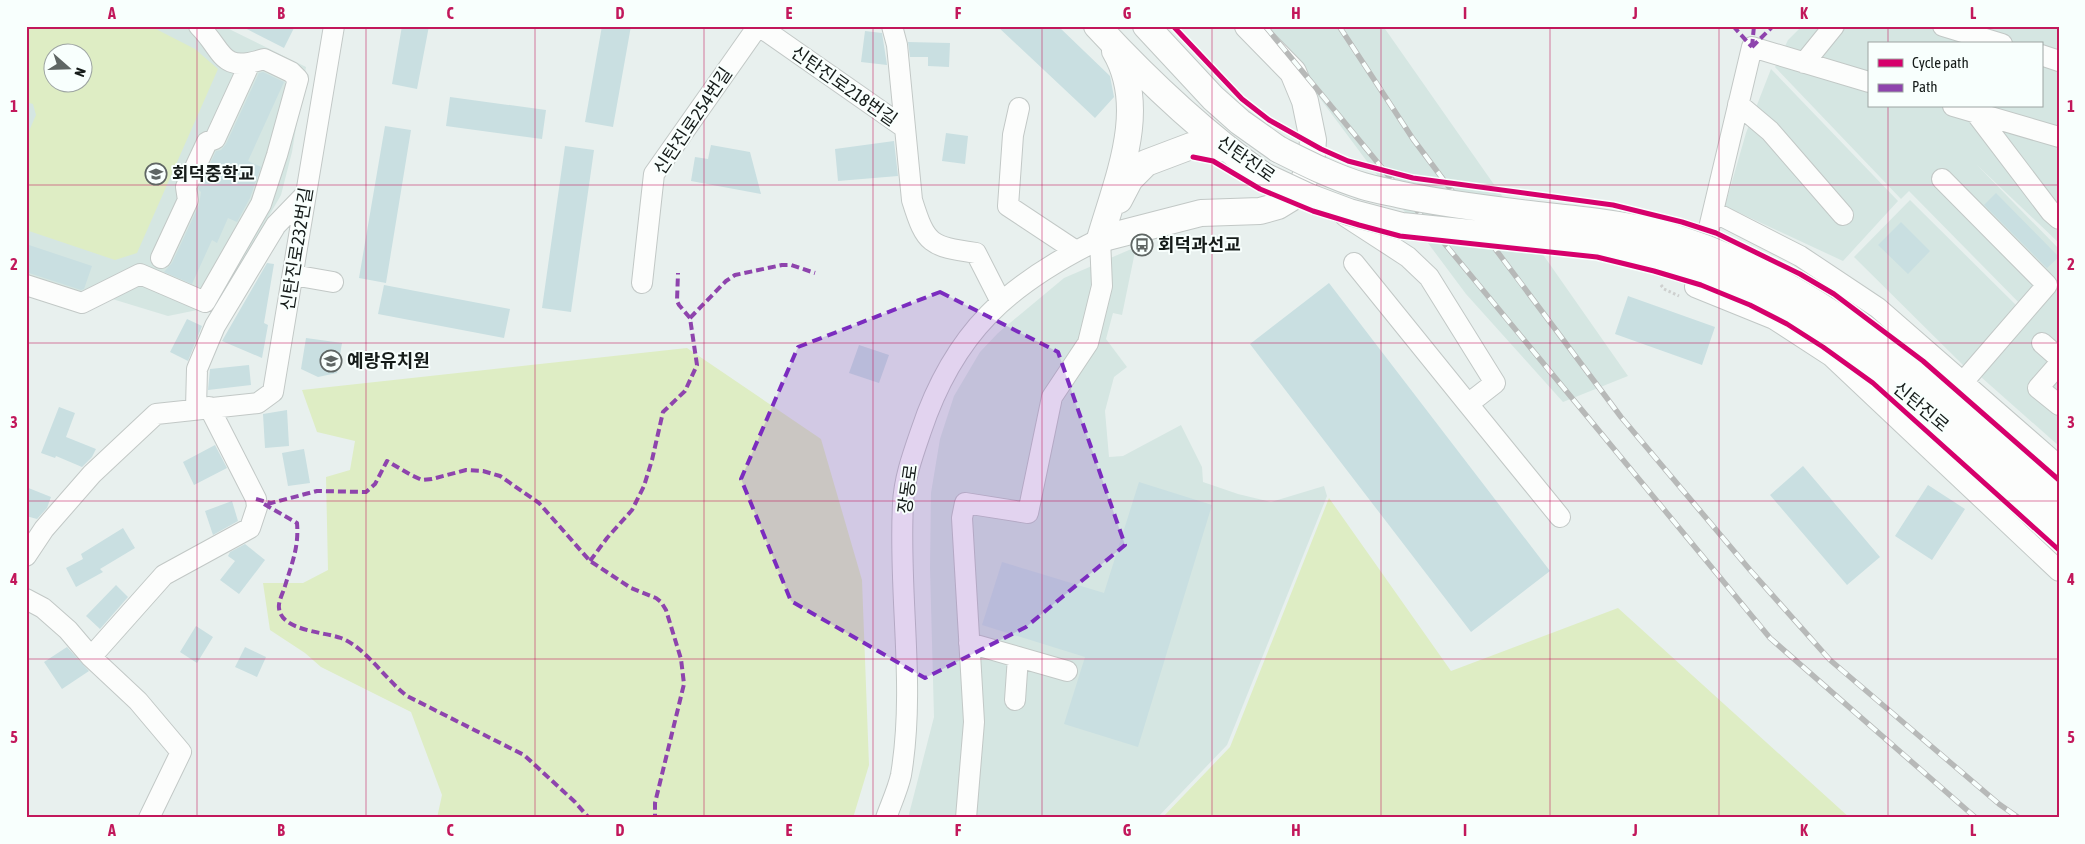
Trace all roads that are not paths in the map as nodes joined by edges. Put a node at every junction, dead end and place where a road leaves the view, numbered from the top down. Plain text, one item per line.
1 (199, 26) edge
2 (334, 26) edge
3 (758, 26) edge
4 (892, 26) edge
5 (1146, 26) edge
6 (1248, 26) edge
7 (1834, 26) edge
8 (1943, 26) edge
9 (1102, 31) edge
10 (1995, 42) edge
11 (2042, 55) edge
12 (2059, 61) edge
13 (250, 63) junction
14 (1804, 63) junction
15 (1868, 82) edge
16 (1738, 104) junction
17 (1019, 108) dead end
18 (1961, 108) edge
19 (1975, 112) junction
20 (905, 128) junction
21 (2059, 137) edge
22 (1227, 150) junction
23 (1942, 179) dead end
24 (305, 195) junction
25 (1296, 195) junction
26 (1714, 212) junction
27 (1843, 215) dead end
28 (2059, 219) edge
29 (1100, 239) junction
30 (1076, 251) junction
31 (161, 258) dead end
32 (1354, 264) dead end
33 (293, 275) junction
34 (333, 282) dead end
35 (642, 283) dead end
36 (26, 285) edge
37 (1001, 302) junction
38 (2042, 343) dead end
39 (2059, 358) edge
40 (2059, 364) edge
41 (1963, 382) junction
42 (1468, 404) junction
43 (2059, 405) edge
44 (203, 408) junction
45 (2059, 466) edge
46 (2059, 498) edge
47 (1560, 517) dead end
48 (2059, 530) edge
49 (26, 556) edge
50 (2059, 571) edge
51 (26, 599) edge
52 (969, 642) junction
53 (91, 657) junction
54 (1018, 657) junction
55 (1067, 671) dead end
56 (1015, 700) dead end
57 (149, 818) edge
58 (886, 818) edge
59 (966, 818) edge

1 - 13 street
2 - 24 street, 신탄진로232번길
3 - 20 street, 신탄진로218번길
3 - 35 street, 신탄진로254번길
4 - 20 street
5 - 46 main road, 신탄진로, bridge
6 - 25 main road
7 - 14 street
8 - 10 street
9 - 22 main road, 신탄진로
9 - 29 main road
11 - 12 street
13 - 31 street
13 - 36 street
14 - 15 street
14 - 16 street
16 - 26 street
16 - 27 street
17 - 30 street
18 - 19 street
19 - 21 street
19 - 28 street
20 - 37 street
22 - 29 main road
22 - 48 main road, 신탄진로, bridge
23 - 41 street
24 - 33 street, 신탄진로232번길
24 - 44 street
25 - 29 main road
25 - 42 street
26 - 41 street
26 - 50 street
29 - 30 street, 장동로
29 - 52 street
30 - 37 street, 장동로
32 - 42 street
33 - 34 street
33 - 44 street, 신탄진로232번길
37 - 58 street, 장동로
38 - 39 street
40 - 43 street
41 - 45 street
42 - 47 street
44 - 49 street, 신탄진로232번길
44 - 53 street
51 - 53 street
52 - 54 street
52 - 59 street
53 - 57 street
54 - 55 street
54 - 56 street

